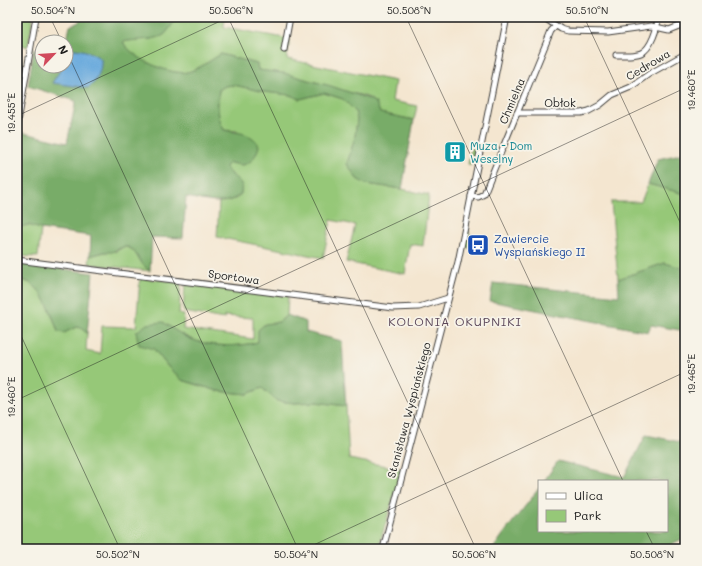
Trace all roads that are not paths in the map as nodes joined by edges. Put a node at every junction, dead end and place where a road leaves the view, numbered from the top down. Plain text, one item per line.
1 (36, 17) edge
2 (290, 17) edge
3 (507, 17) edge
4 (543, 17) edge
5 (658, 17) edge
6 (684, 19) edge
7 (556, 26) junction
8 (656, 28) junction
9 (284, 50) dead end
10 (685, 54) edge
11 (616, 55) dead end
12 (620, 92) joint
13 (517, 113) junction
14 (17, 128) edge
15 (471, 196) junction
16 (17, 260) edge
17 (448, 298) junction
18 (383, 549) edge

1 - 14 street
2 - 9 street
3 - 15 street, Stanisława Wyspiańskiego
4 - 7 street
5 - 8 street
6 - 8 street
7 - 8 street
7 - 13 street, Chmielna
8 - 11 street
10 - 12 street, Cedrowa
12 - 13 street, Obłok
13 - 15 street, Chmielna
15 - 17 street, Stanisława Wyspiańskiego
16 - 17 street, Sportowa
17 - 18 street, Stanisława Wyspiańskiego

